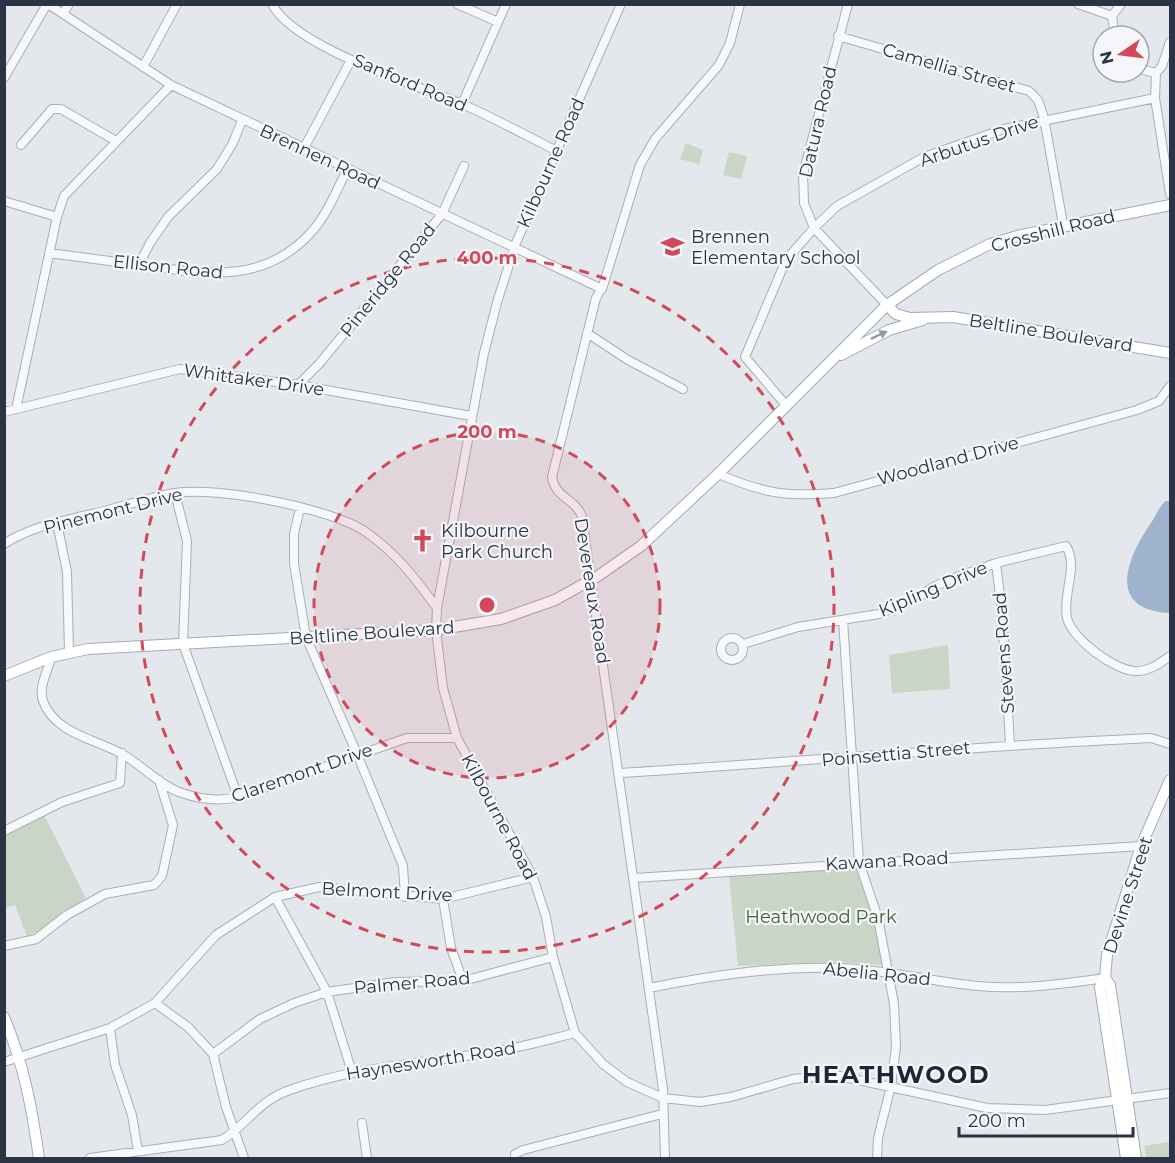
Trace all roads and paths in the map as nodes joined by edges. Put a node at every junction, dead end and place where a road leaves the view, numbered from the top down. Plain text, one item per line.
1 (48, 4) edge
2 (69, 4) edge
3 (177, 4) edge
4 (272, 4) edge
5 (457, 4) edge
6 (506, 4) edge
7 (621, 4) edge
8 (740, 4) edge
9 (848, 4) edge
10 (1078, 4) edge
11 (1121, 4) edge
12 (63, 14) junction
13 (1112, 16) junction
14 (498, 22) junction
15 (1113, 24) edge
16 (838, 36) junction
17 (1170, 42) edge
18 (351, 60) junction
19 (143, 66) junction
20 (1151, 72) edge
21 (1156, 73) junction
22 (4, 78) edge
23 (171, 85) junction
24 (1155, 98) junction
25 (462, 104) junction
26 (1044, 118) junction
27 (242, 120) junction
28 (116, 141) junction
29 (21, 145) dead end
30 (303, 150) junction
31 (557, 151) junction
32 (464, 166) dead end
33 (348, 170) junction
34 (1170, 194) edge
35 (4, 201) edge
36 (1170, 205) edge
37 (442, 214) junction
38 (57, 217) junction
39 (1063, 224) junction
40 (813, 228) junction
41 (514, 247) junction
42 (49, 253) junction
43 (139, 265) junction
44 (602, 289) junction
45 (887, 305) junction
46 (932, 317) junction
47 (587, 333) junction
48 (1170, 353) edge
49 (829, 361) junction
50 (298, 384) junction
51 (1170, 386) edge
52 (683, 389) dead end
53 (785, 404) junction
54 (16, 409) junction
55 (4, 412) edge
56 (471, 416) junction
57 (718, 474) junction
58 (175, 493) junction
59 (300, 508) junction
60 (57, 523) junction
61 (4, 544) edge
62 (996, 563) junction
63 (592, 581) junction
64 (437, 608) junction
65 (843, 620) junction
66 (436, 630) junction
67 (306, 638) junction
68 (183, 644) junction
69 (743, 644) dead end
70 (69, 652) junction
71 (1170, 656) edge
72 (51, 657) junction
73 (4, 676) edge
74 (457, 738) junction
75 (1010, 744) junction
76 (1170, 744) edge
77 (122, 753) junction
78 (357, 754) junction
79 (853, 758) junction
80 (620, 773) junction
81 (158, 779) junction
82 (1170, 780) edge
83 (238, 797) junction
84 (4, 831) edge
85 (1141, 846) junction
86 (859, 862) junction
87 (533, 876) junction
88 (634, 878) junction
89 (275, 897) junction
90 (405, 897) junction
91 (443, 899) junction
92 (4, 946) edge
93 (553, 957) junction
94 (889, 972) junction
95 (1105, 978) junction
96 (463, 981) junction
97 (649, 988) junction
98 (327, 992) junction
99 (155, 1003) junction
100 (4, 1017) edge
101 (110, 1028) junction
102 (575, 1033) junction
103 (213, 1054) junction
104 (21, 1056) junction
105 (4, 1062) edge
106 (352, 1072) junction
107 (891, 1086) junction
108 (1170, 1093) edge
109 (663, 1098) junction
110 (1122, 1099) junction
111 (662, 1114) junction
112 (362, 1123) dead end
113 (235, 1132) junction
114 (138, 1151) junction
115 (39, 1158) edge
116 (90, 1158) edge
117 (244, 1158) edge
118 (367, 1158) edge
119 (515, 1158) edge
120 (665, 1158) edge
121 (877, 1158) edge
122 (1126, 1158) edge
123 (1136, 1158) edge

1 - 12 street, Brennen Road
1 - 22 street
2 - 12 street
3 - 19 street
4 - 18 street, Sanford Road
5 - 14 street
6 - 14 street
7 - 31 street, Kilbourne Road
8 - 44 street, Devereaux Road
9 - 16 street, Datura Road
10 - 13 street
11 - 13 street
12 - 19 street, Brennen Road
13 - 15 street
14 - 25 street
16 - 26 street, Camellia Street
16 - 40 street, Datura Road
17 - 21 street
18 - 25 street, Sanford Road
18 - 30 street
19 - 23 street, Brennen Road
20 - 21 street
21 - 24 street
23 - 27 street, Brennen Road
23 - 28 street
24 - 26 street, Arbutus Drive
24 - 34 street
25 - 31 street, Sanford Road
26 - 39 street, Camellia Street
26 - 40 street, Arbutus Drive
27 - 30 street, Brennen Road
27 - 43 street
28 - 29 street
28 - 38 street
30 - 33 street, Brennen Road
31 - 41 street, Kilbourne Road
32 - 37 street, Pineridge Road
33 - 37 street, Brennen Road
33 - 43 street, Ellison Road
35 - 38 street
36 - 39 main road, Crosshill Road
37 - 41 street, Brennen Road
37 - 50 street, Pineridge Road
38 - 42 street
39 - 45 main road, Crosshill Road
40 - 45 street, Datura Road
40 - 53 street, Arbutus Drive
41 - 44 street, Brennen Road
41 - 56 street, Kilbourne Road
42 - 43 street, Ellison Road
42 - 54 street
44 - 47 street, Devereaux Road
45 - 46 main road, Datura Road
45 - 49 main road, Crosshill Road
46 - 48 main road, Beltline Boulevard
49 -> 46 main road
47 - 52 street
47 - 63 street, Devereaux Road
49 - 53 main road, Beltline Boulevard
50 - 54 street, Whittaker Drive
50 - 56 street, Whittaker Drive
51 - 57 street, Woodland Drive
53 - 57 main road, Beltline Boulevard
54 - 55 street, Whittaker Drive
56 - 64 street, Kilbourne Road
57 - 63 main road, Beltline Boulevard
58 - 59 street, Pinemont Drive
58 - 60 street, Pinemont Drive
58 - 68 street
59 - 64 street, Pinemont Drive
59 - 67 street
60 - 61 street, Pinemont Drive
60 - 70 street
62 - 65 street, Kipling Drive
62 - 71 street, Kipling Drive
62 - 75 street, Stevens Road
63 - 66 main road, Beltline Boulevard
63 - 80 street, Devereaux Road
64 - 66 street, Kilbourne Road
65 - 69 street, Kipling Drive
65 - 79 street
66 - 67 main road, Beltline Boulevard
66 - 74 street, Kilbourne Road
67 - 68 main road, Beltline Boulevard
67 - 78 street
68 - 70 main road, Beltline Boulevard
68 - 83 street
70 - 72 main road, Beltline Boulevard
72 - 73 main road, Beltline Boulevard
72 - 77 street, Claremont Drive
74 - 78 street, Claremont Drive
74 - 87 street, Kilbourne Road
75 - 76 street, Poinsettia Street
75 - 79 street, Poinsettia Street
77 - 81 street, Claremont Drive
77 - 84 street
78 - 83 street, Claremont Drive
78 - 90 street
79 - 80 street, Poinsettia Street
79 - 86 street
80 - 88 street, Devereaux Road
81 - 83 street, Claremont Drive
81 - 92 street
82 - 85 main road, Devine Street
85 - 86 street, Kawana Road
85 - 95 main road, Devine Street
86 - 88 street, Kawana Road
86 - 94 street
87 - 91 street, Belmont Drive
87 - 93 street, Kilbourne Road
88 - 97 street, Devereaux Road
89 - 90 street, Belmont Drive
89 - 98 street
89 - 99 street, Belmont Drive
90 - 91 street, Belmont Drive
91 - 96 street
93 - 96 street, Palmer Road
93 - 102 street, Kilbourne Road
94 - 95 street, Abelia Road
94 - 97 street, Abelia Road
94 - 107 street
95 - 110 main road, Devine Street
96 - 98 street, Palmer Road
97 - 109 street, Devereaux Road
98 - 103 street, Palmer Road
98 - 106 street
99 - 101 street, Belmont Drive
99 - 103 street
100 - 104 main road
101 - 104 street, Belmont Drive
101 - 114 street
102 - 106 street, Haynesworth Road
102 - 109 street, Kilbourne Road
103 - 113 street
104 - 105 street, Belmont Drive
104 - 115 main road
106 - 113 street, Haynesworth Road
107 - 109 street, Kilbourne Road
107 - 110 street, Kilbourne Road
107 - 121 street
108 - 110 street, Kilbourne Road
109 - 111 street, Devereaux Road
110 - 122 main road, Devine Street
110 - 123 main road, Devine Street
111 - 119 street
111 - 120 street, Devereaux Road
112 - 118 street
113 - 114 street, Haynesworth Road
113 - 117 street
114 - 116 street, Haynesworth Road

